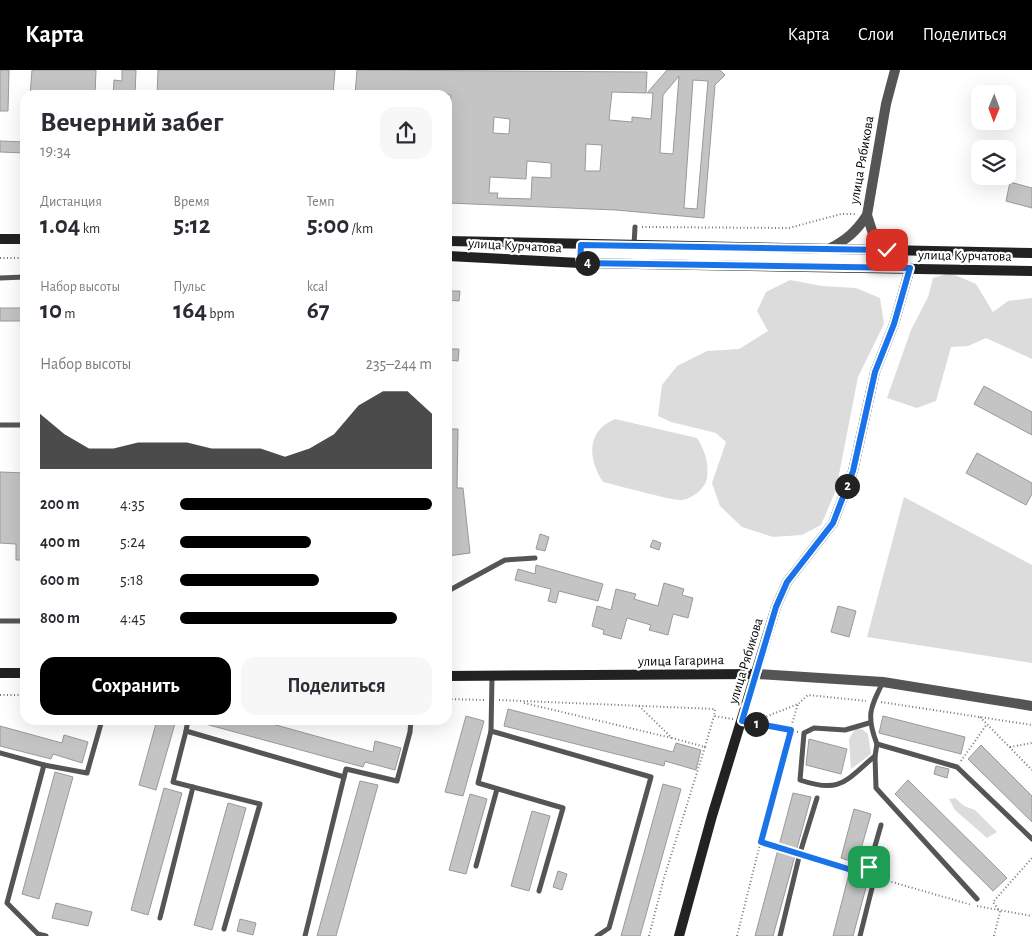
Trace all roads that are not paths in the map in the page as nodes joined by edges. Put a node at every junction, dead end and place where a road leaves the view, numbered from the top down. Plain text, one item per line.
1 (895, 70) edge
2 (867, 215) junction
3 (635, 227) road end
4 (0, 239) edge
5 (20, 239) edge
6 (452, 240) edge
7 (581, 245) junction
8 (634, 246) junction
9 (829, 249) junction
10 (887, 250) junction
11 (1032, 253) edge
12 (452, 256) edge
13 (580, 263) junction
14 (910, 268) junction
15 (1032, 271) edge
16 (20, 277) edge
17 (0, 278) edge
18 (0, 425) edge
19 (20, 425) edge
20 (535, 558) dead end
21 (452, 588) edge
22 (0, 621) edge
23 (20, 621) edge
24 (0, 672) edge
25 (20, 673) edge
26 (757, 674) junction
27 (452, 676) edge
28 (492, 677) junction
29 (882, 682) junction
30 (1032, 706) edge
31 (869, 724) junction
32 (101, 725) edge
33 (187, 725) edge
34 (411, 725) edge
35 (186, 731) junction
36 (491, 731) junction
37 (877, 744) junction
38 (0, 754) edge
39 (875, 756) junction
40 (44, 765) junction
41 (344, 777) junction
42 (193, 787) junction
43 (497, 789) junction
44 (816, 798) dead end
45 (880, 825) dead end
46 (1032, 838) edge
47 (476, 866) dead end
48 (539, 891) dead end
49 (977, 899) dead end
50 (160, 918) dead end
51 (224, 929) dead end
52 (679, 935) edge
53 (46, 936) edge
54 (305, 936) edge
55 (596, 936) edge
56 (780, 936) edge
57 (860, 936) edge

1 - 2 street, улица Рябикова
2 - 9 street
2 - 10 street, улица Рябикова
3 - 8 lane
4 - 5 main road
6 - 7 main road
7 - 8 main road
7 - 13 main road
8 - 9 main road
9 - 10 main road
10 - 11 main road
12 - 13 main road, улица Курчатова
13 - 14 main road, улица Курчатова
14 - 15 main road, улица Курчатова
14 - 26 main road, улица Рябикова
16 - 17 lane
18 - 19 lane
20 - 21 lane
22 - 23 lane
24 - 25 main road
26 - 28 main road, улица Гагарина
26 - 29 street, улица Гагарина
26 - 52 main road, улица Рябикова
27 - 28 main road, улица Гагарина
28 - 36 lane
29 - 30 street, улица Гагарина
29 - 31 lane
31 - 37 lane
31 - 39 lane
32 - 40 lane
33 - 35 lane
34 - 41 lane
35 - 41 lane
35 - 42 lane
36 - 43 lane
36 - 55 lane
37 - 39 lane
37 - 46 lane
38 - 40 lane
39 - 49 lane
40 - 53 lane
41 - 54 lane
42 - 50 lane
42 - 51 lane
43 - 47 lane
43 - 48 lane
44 - 56 lane
45 - 57 lane

